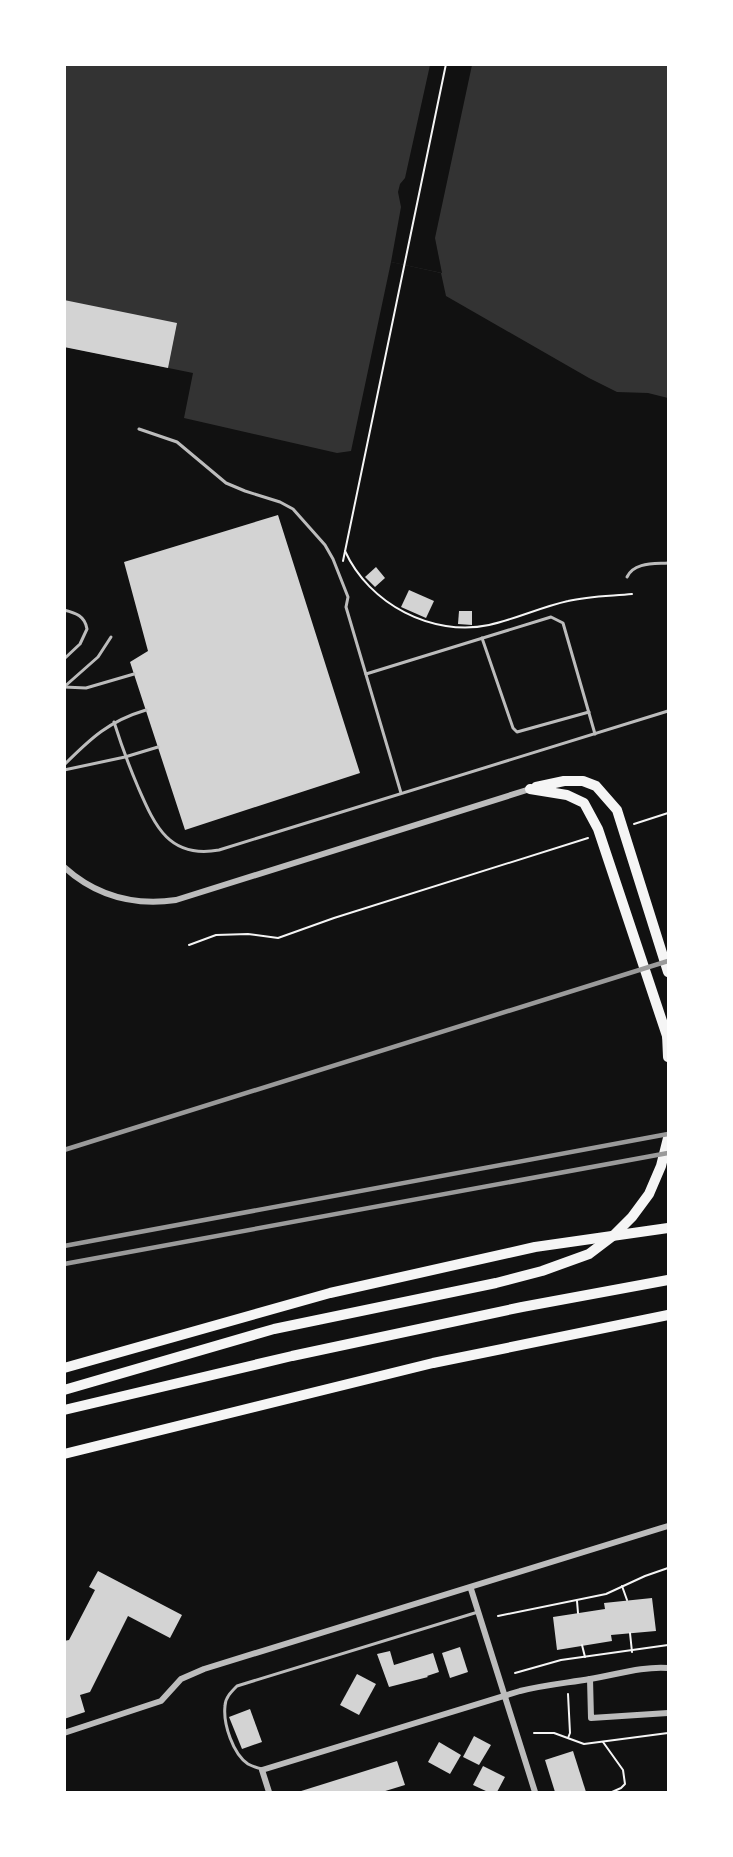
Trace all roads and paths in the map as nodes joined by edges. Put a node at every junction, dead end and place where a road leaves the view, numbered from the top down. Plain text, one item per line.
1 (446, 64) edge
2 (140, 429) dead end
3 (345, 551) junction
4 (669, 563) edge
5 (340, 574) junction
6 (627, 577) dead end
7 (632, 594) dead end
8 (64, 610) edge
9 (111, 637) dead end
10 (482, 638) junction
11 (64, 659) edge
12 (134, 674) dead end
13 (366, 674) junction
14 (64, 687) edge
15 (146, 710) dead end
16 (669, 711) edge
17 (589, 712) junction
18 (114, 722) junction
19 (595, 734) junction
20 (158, 747) dead end
21 (125, 757) junction
22 (64, 765) edge
23 (64, 770) edge
24 (530, 789) junction
25 (401, 793) junction
26 (669, 813) edge
27 (624, 827) dead end
28 (591, 838) dead end
29 (64, 867) edge
30 (189, 945) dead end
31 (669, 972) edge
32 (668, 1036) edge
33 (669, 1058) edge
34 (669, 1138) edge
35 (669, 1228) edge
36 (669, 1280) edge
37 (669, 1315) edge
38 (64, 1368) edge
39 (64, 1390) edge
40 (64, 1410) edge
41 (64, 1454) edge
42 (669, 1526) edge
43 (669, 1568) edge
44 (622, 1586) junction
45 (471, 1588) junction
46 (627, 1600) dead end
47 (577, 1601) junction
48 (478, 1612) junction
49 (578, 1612) dead end
50 (498, 1616) dead end
51 (630, 1633) dead end
52 (582, 1645) dead end
53 (669, 1645) edge
54 (632, 1652) junction
55 (585, 1657) junction
56 (669, 1668) edge
57 (515, 1673) dead end
58 (590, 1679) junction
59 (568, 1691) dead end
60 (503, 1696) junction
61 (669, 1713) edge
62 (64, 1733) edge
63 (534, 1733) dead end
64 (669, 1733) edge
65 (568, 1738) junction
66 (603, 1742) junction
67 (262, 1770) junction
68 (269, 1792) edge
69 (535, 1792) edge
70 (612, 1792) edge

1 - 3 path
2 - 5 lane
3 - 5 path
3 - 7 path
4 - 6 lane
5 - 13 lane
8 - 11 lane
9 - 14 lane
10 - 13 lane
10 - 17 lane
10 - 17 lane
12 - 14 lane
13 - 25 lane
15 - 18 lane
16 - 19 lane
17 - 19 lane
18 - 21 lane
18 - 22 lane
19 - 25 lane
20 - 21 lane
21 - 23 lane
21 - 25 lane
24 - 29 street
24 - 31 highway
24 - 32 highway
26 - 27 path
28 - 30 path
32 - 33 highway
34 - 39 highway
35 - 38 highway
36 - 40 highway
37 - 41 highway
42 - 45 street
43 - 44 path
44 - 46 path
44 - 47 path
45 - 48 street
45 - 62 street
47 - 49 path
47 - 50 path
48 - 60 street
48 - 67 lane
51 - 54 path
52 - 55 path
53 - 54 path
54 - 55 path
55 - 57 path
56 - 58 street
58 - 60 street
58 - 61 street
59 - 65 path
60 - 67 street
60 - 69 street
63 - 65 path
64 - 66 path
65 - 66 path
66 - 70 path
67 - 68 street

